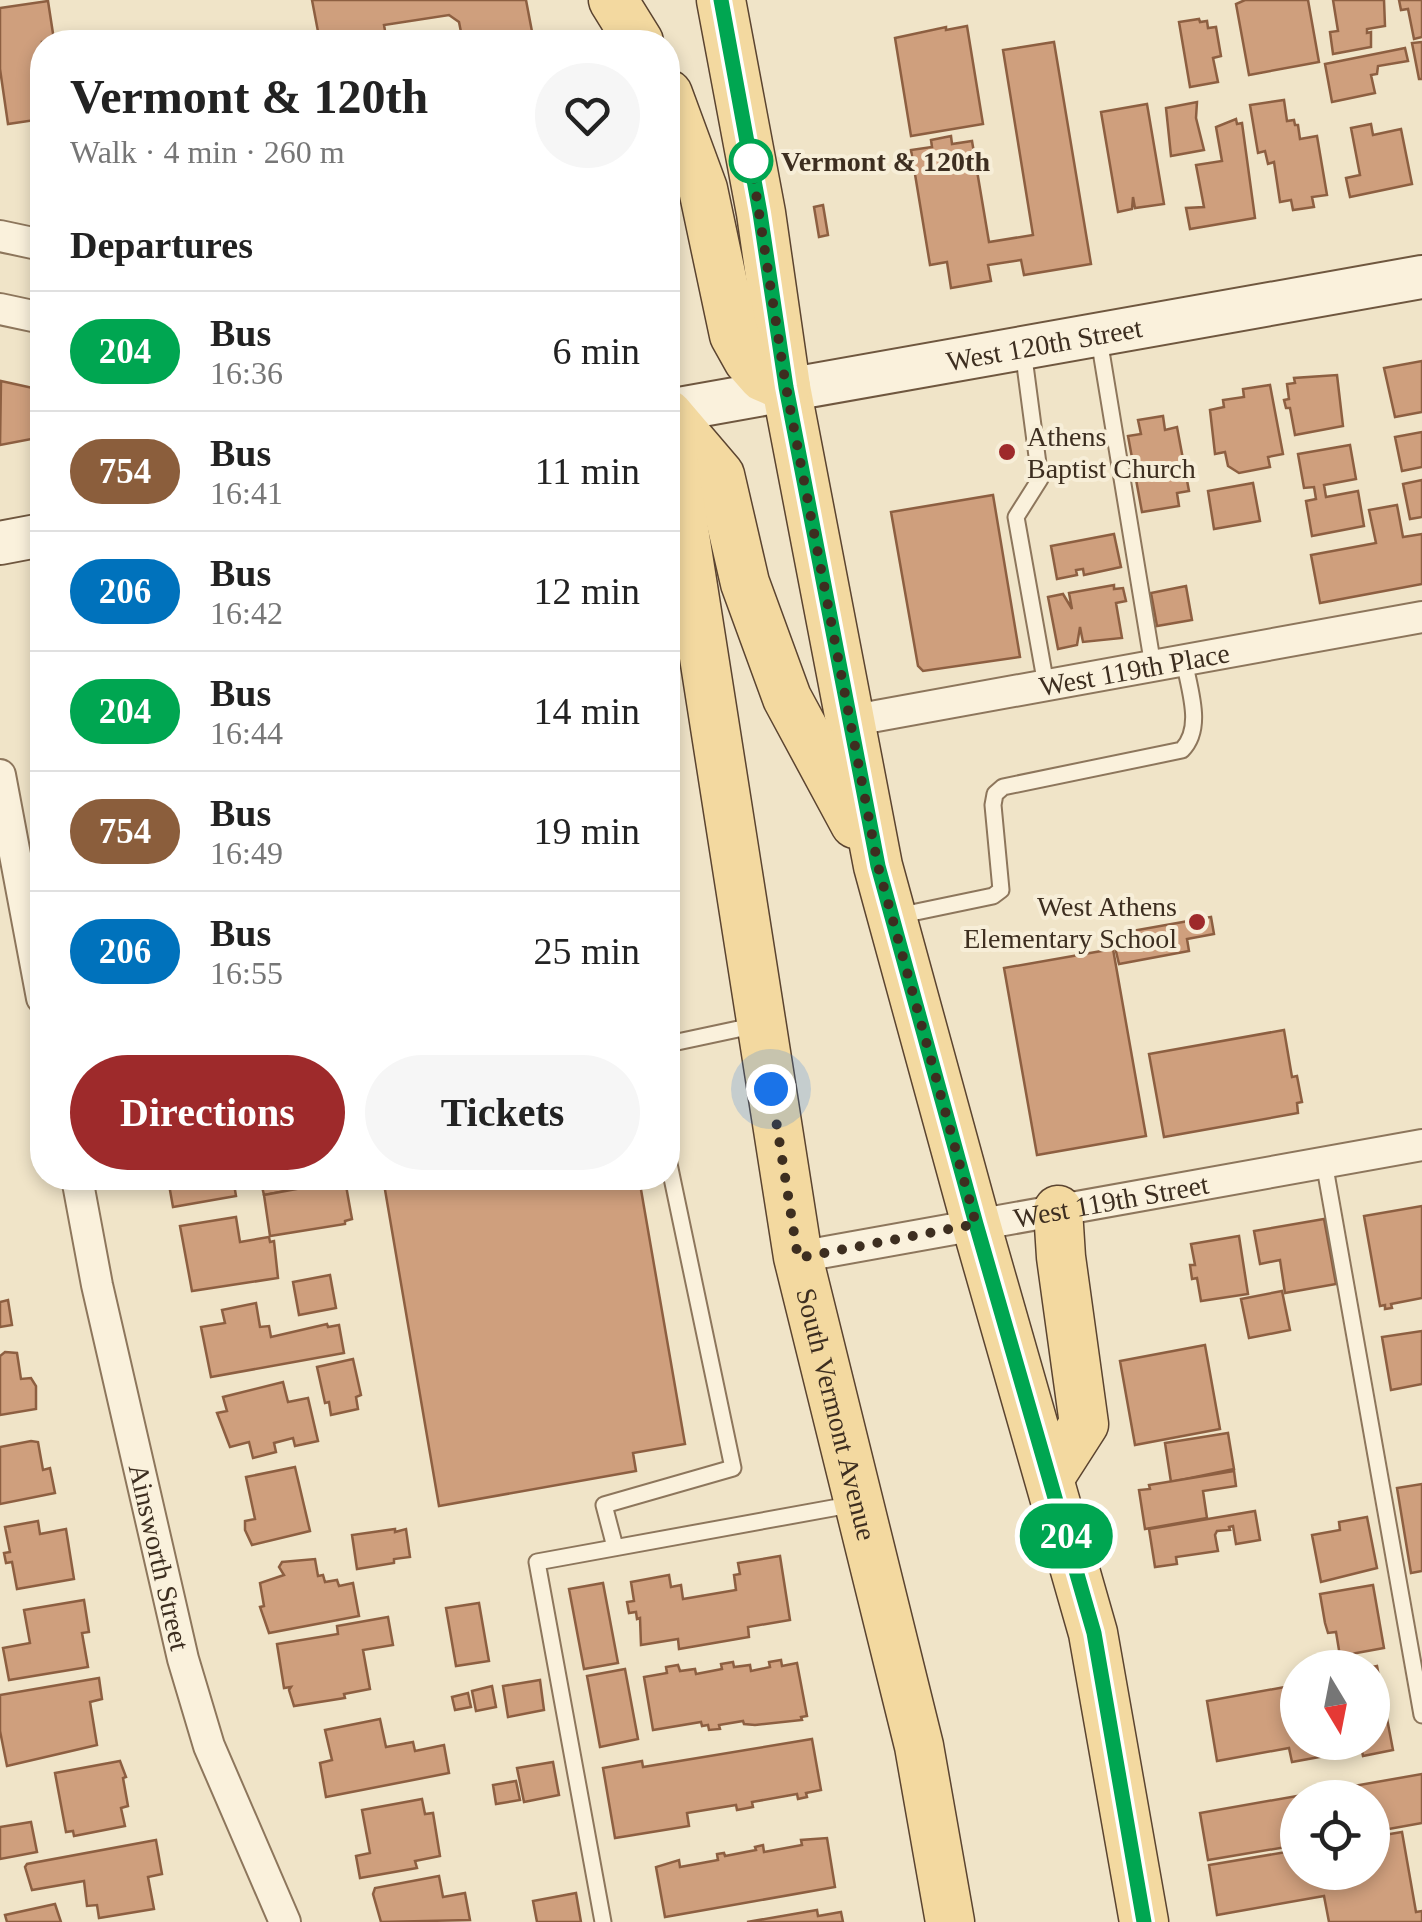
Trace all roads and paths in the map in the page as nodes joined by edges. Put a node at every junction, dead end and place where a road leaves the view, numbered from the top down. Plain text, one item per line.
1 (595, 0) edge
2 (613, 0) edge
3 (729, 1) edge
4 (600, 30) edge
5 (632, 30) edge
6 (680, 128) edge
7 (0, 236) edge
8 (30, 242) edge
9 (1422, 277) edge
10 (0, 309) edge
11 (30, 315) edge
12 (1098, 333) junction
13 (1022, 346) junction
14 (786, 387) junction
15 (680, 409) edge
16 (680, 427) edge
17 (680, 506) edge
18 (30, 537) edge
19 (0, 543) edge
20 (1422, 618) edge
21 (1184, 660) junction
22 (1153, 666) junction
23 (1046, 685) junction
24 (849, 720) junction
25 (0, 774) edge
26 (878, 866) junction
27 (894, 916) junction
28 (30, 934) edge
29 (760, 1024) junction
30 (680, 1041) edge
31 (1422, 1145) edge
32 (1324, 1162) junction
33 (79, 1190) edge
34 (675, 1190) edge
35 (1058, 1210) junction
36 (976, 1224) junction
37 (798, 1258) junction
38 (1050, 1477) junction
39 (859, 1503) junction
40 (614, 1547) junction
41 (1422, 1715) edge
42 (285, 1922) edge
43 (603, 1922) edge
44 (950, 1922) edge
45 (1144, 1922) edge

1 - 4 main road
2 - 5 main road
3 - 14 main road
6 - 14 main road
7 - 8 street
9 - 12 street, West 120th Street
10 - 11 street
12 - 13 street, West 120th Street
12 - 22 lane
13 - 14 street, West 120th Street
13 - 23 lane
14 - 15 street, West 120th Street
14 - 24 main road
16 - 26 main road
17 - 29 main road, South Vermont Avenue
18 - 19 street
20 - 21 street, West 119th Place
21 - 22 street, West 119th Place
21 - 27 lane
22 - 23 street, West 119th Place
23 - 24 street, West 119th Place
24 - 26 main road
25 - 28 street
26 - 27 main road
27 - 36 main road
29 - 30 lane
29 - 37 main road, South Vermont Avenue
31 - 32 street, West 119th Street
32 - 35 street, West 119th Street
32 - 41 lane
33 - 42 street, Ainsworth Street
34 - 40 lane
35 - 36 street, West 119th Street
35 - 38 main road
36 - 37 street, West 119th Street
36 - 38 main road
37 - 39 main road, South Vermont Avenue
38 - 45 main road
39 - 40 lane
39 - 44 main road, South Vermont Avenue
40 - 43 lane

